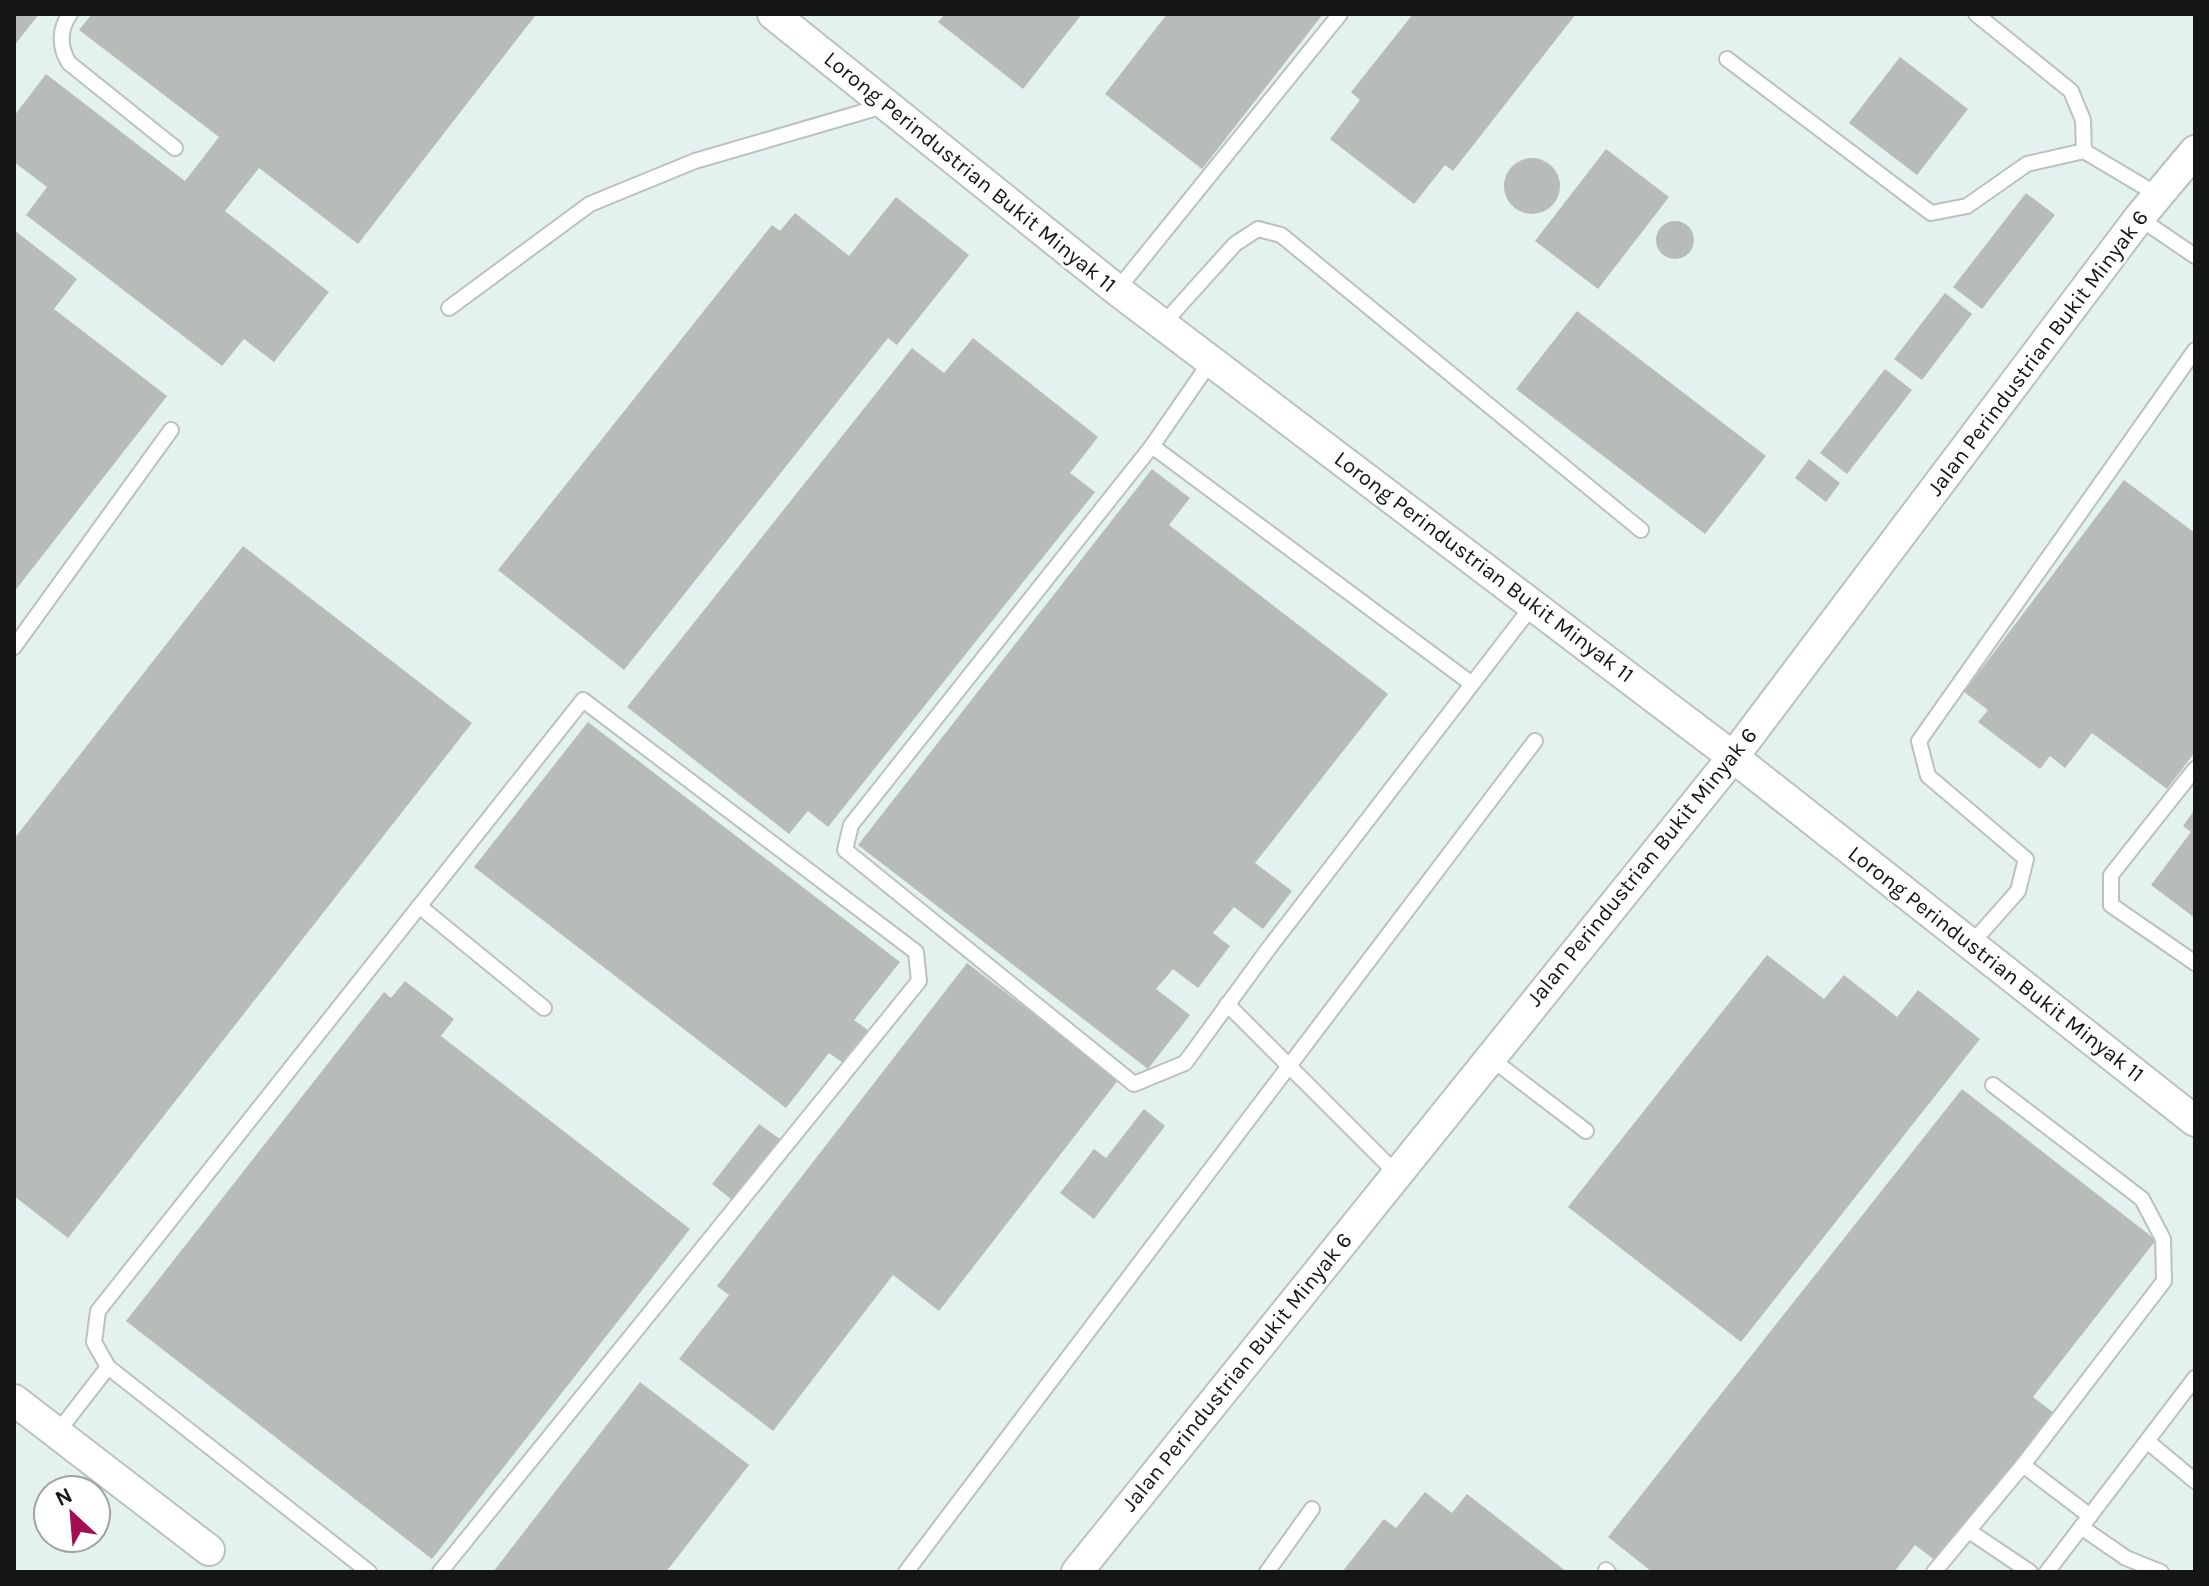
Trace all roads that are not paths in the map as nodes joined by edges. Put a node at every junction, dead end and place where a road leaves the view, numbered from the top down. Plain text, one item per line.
1 (70, 14) edge
2 (773, 14) edge
3 (1340, 14) edge
4 (1976, 14) edge
5 (1727, 59) dead end
6 (887, 105) junction
7 (175, 148) dead end
8 (2084, 151) junction
9 (2195, 151) edge
10 (2149, 206) junction
11 (2195, 256) edge
12 (1117, 290) junction
13 (449, 308) dead end
14 (1163, 324) junction
15 (2195, 350) edge
16 (1212, 360) junction
17 (171, 430) dead end
18 (1152, 446) junction
19 (1641, 530) dead end
20 (1533, 605) junction
21 (14, 647) edge
22 (1472, 684) junction
23 (1535, 741) dead end
24 (1733, 757) junction
25 (2195, 769) edge
26 (419, 906) junction
27 (1971, 944) junction
28 (2195, 963) edge
29 (1227, 1004) junction
30 (544, 1008) dead end
31 (1489, 1057) junction
32 (1290, 1066) junction
33 (1993, 1085) dead end
34 (2195, 1121) edge
35 (1586, 1131) dead end
36 (1396, 1173) junction
37 (108, 1367) junction
38 (2195, 1378) edge
39 (14, 1400) edge
40 (57, 1433) junction
41 (2147, 1441) junction
42 (2023, 1465) junction
43 (2195, 1481) edge
44 (1312, 1509) dead end
45 (2086, 1521) junction
46 (1969, 1531) junction
47 (209, 1550) dead end
48 (369, 1572) edge
49 (440, 1572) edge
50 (906, 1572) edge
51 (1077, 1572) edge
52 (1267, 1572) edge
53 (1934, 1572) edge
54 (2030, 1572) edge
55 (2047, 1572) edge
56 (2161, 1572) edge

1 - 7 lane
2 - 6 street, Lorong Perindustrian Bukit Minyak 11
3 - 12 lane
4 - 8 lane
5 - 8 lane
6 - 12 street, Lorong Perindustrian Bukit Minyak 11
6 - 13 lane
8 - 10 lane
9 - 10 street, Jalan Perindustrian Bukit Minyak 6
10 - 11 lane
10 - 24 street, Jalan Perindustrian Bukit Minyak 6
12 - 14 street, Lorong Perindustrian Bukit Minyak 11
14 - 16 street, Lorong Perindustrian Bukit Minyak 11
14 - 19 lane
15 - 27 lane
16 - 18 lane
16 - 20 street, Lorong Perindustrian Bukit Minyak 11
17 - 21 lane
18 - 22 lane
18 - 29 lane
20 - 22 lane
20 - 24 street, Lorong Perindustrian Bukit Minyak 11
22 - 29 lane
23 - 32 lane
24 - 27 street, Lorong Perindustrian Bukit Minyak 11
24 - 31 street, Jalan Perindustrian Bukit Minyak 6
25 - 28 lane
26 - 30 lane
26 - 37 lane
26 - 49 lane
27 - 34 street, Lorong Perindustrian Bukit Minyak 11
29 - 32 lane
31 - 35 lane
31 - 36 street, Jalan Perindustrian Bukit Minyak 6
32 - 36 lane
32 - 50 lane
33 - 42 lane
36 - 51 street, Jalan Perindustrian Bukit Minyak 6
37 - 40 lane
37 - 48 lane
38 - 41 lane
39 - 40 street
40 - 47 street
41 - 43 lane
41 - 45 lane
42 - 45 lane
42 - 46 lane
44 - 52 lane
45 - 55 lane
45 - 56 lane
46 - 53 lane
46 - 54 lane

